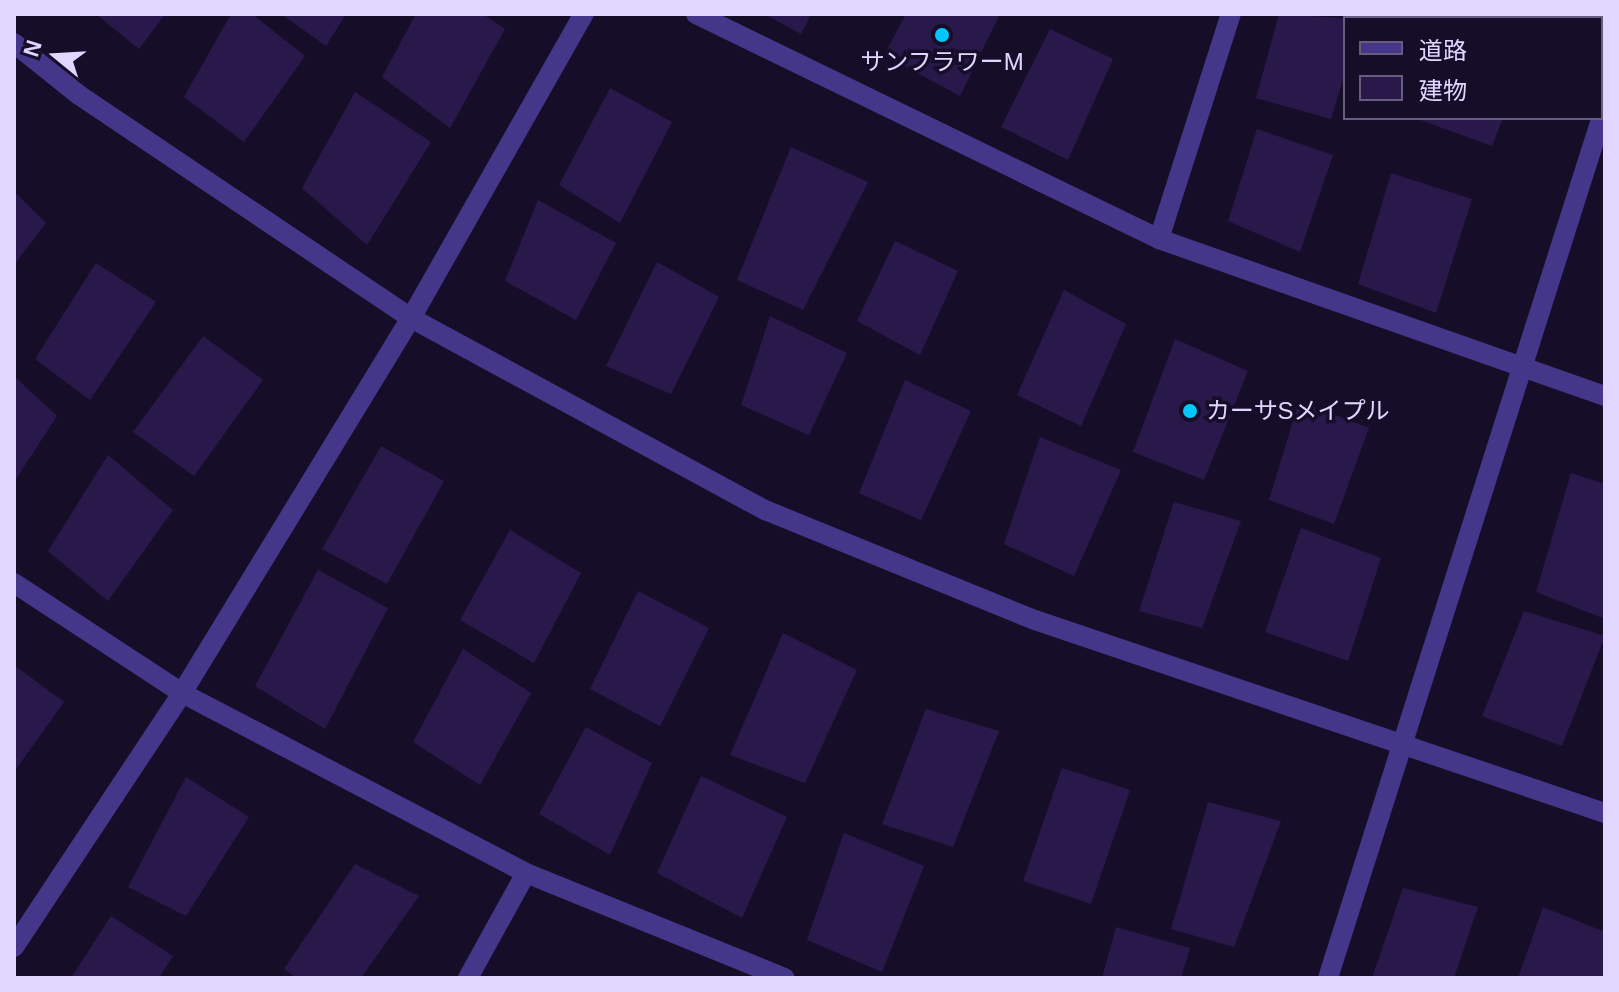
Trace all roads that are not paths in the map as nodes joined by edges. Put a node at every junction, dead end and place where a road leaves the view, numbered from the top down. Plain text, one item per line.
1 (584, 14) edge
2 (696, 14) edge
3 (1231, 14) edge
4 (14, 43) edge
5 (1601, 120) edge
6 (1159, 239) junction
7 (411, 318) junction
8 (1518, 369) junction
9 (1605, 396) edge
10 (14, 583) edge
11 (182, 693) junction
12 (1405, 745) junction
13 (1605, 813) edge
14 (526, 873) junction
15 (14, 947) edge
16 (468, 978) edge
17 (784, 978) edge
18 (1328, 978) edge

1 - 7 street
2 - 6 street
3 - 6 street
4 - 7 street
5 - 8 street
6 - 8 street
7 - 11 street
7 - 12 street
8 - 9 street
8 - 12 street
10 - 11 street
11 - 14 street
11 - 15 street
12 - 13 street
12 - 18 street
14 - 16 street
14 - 17 street

